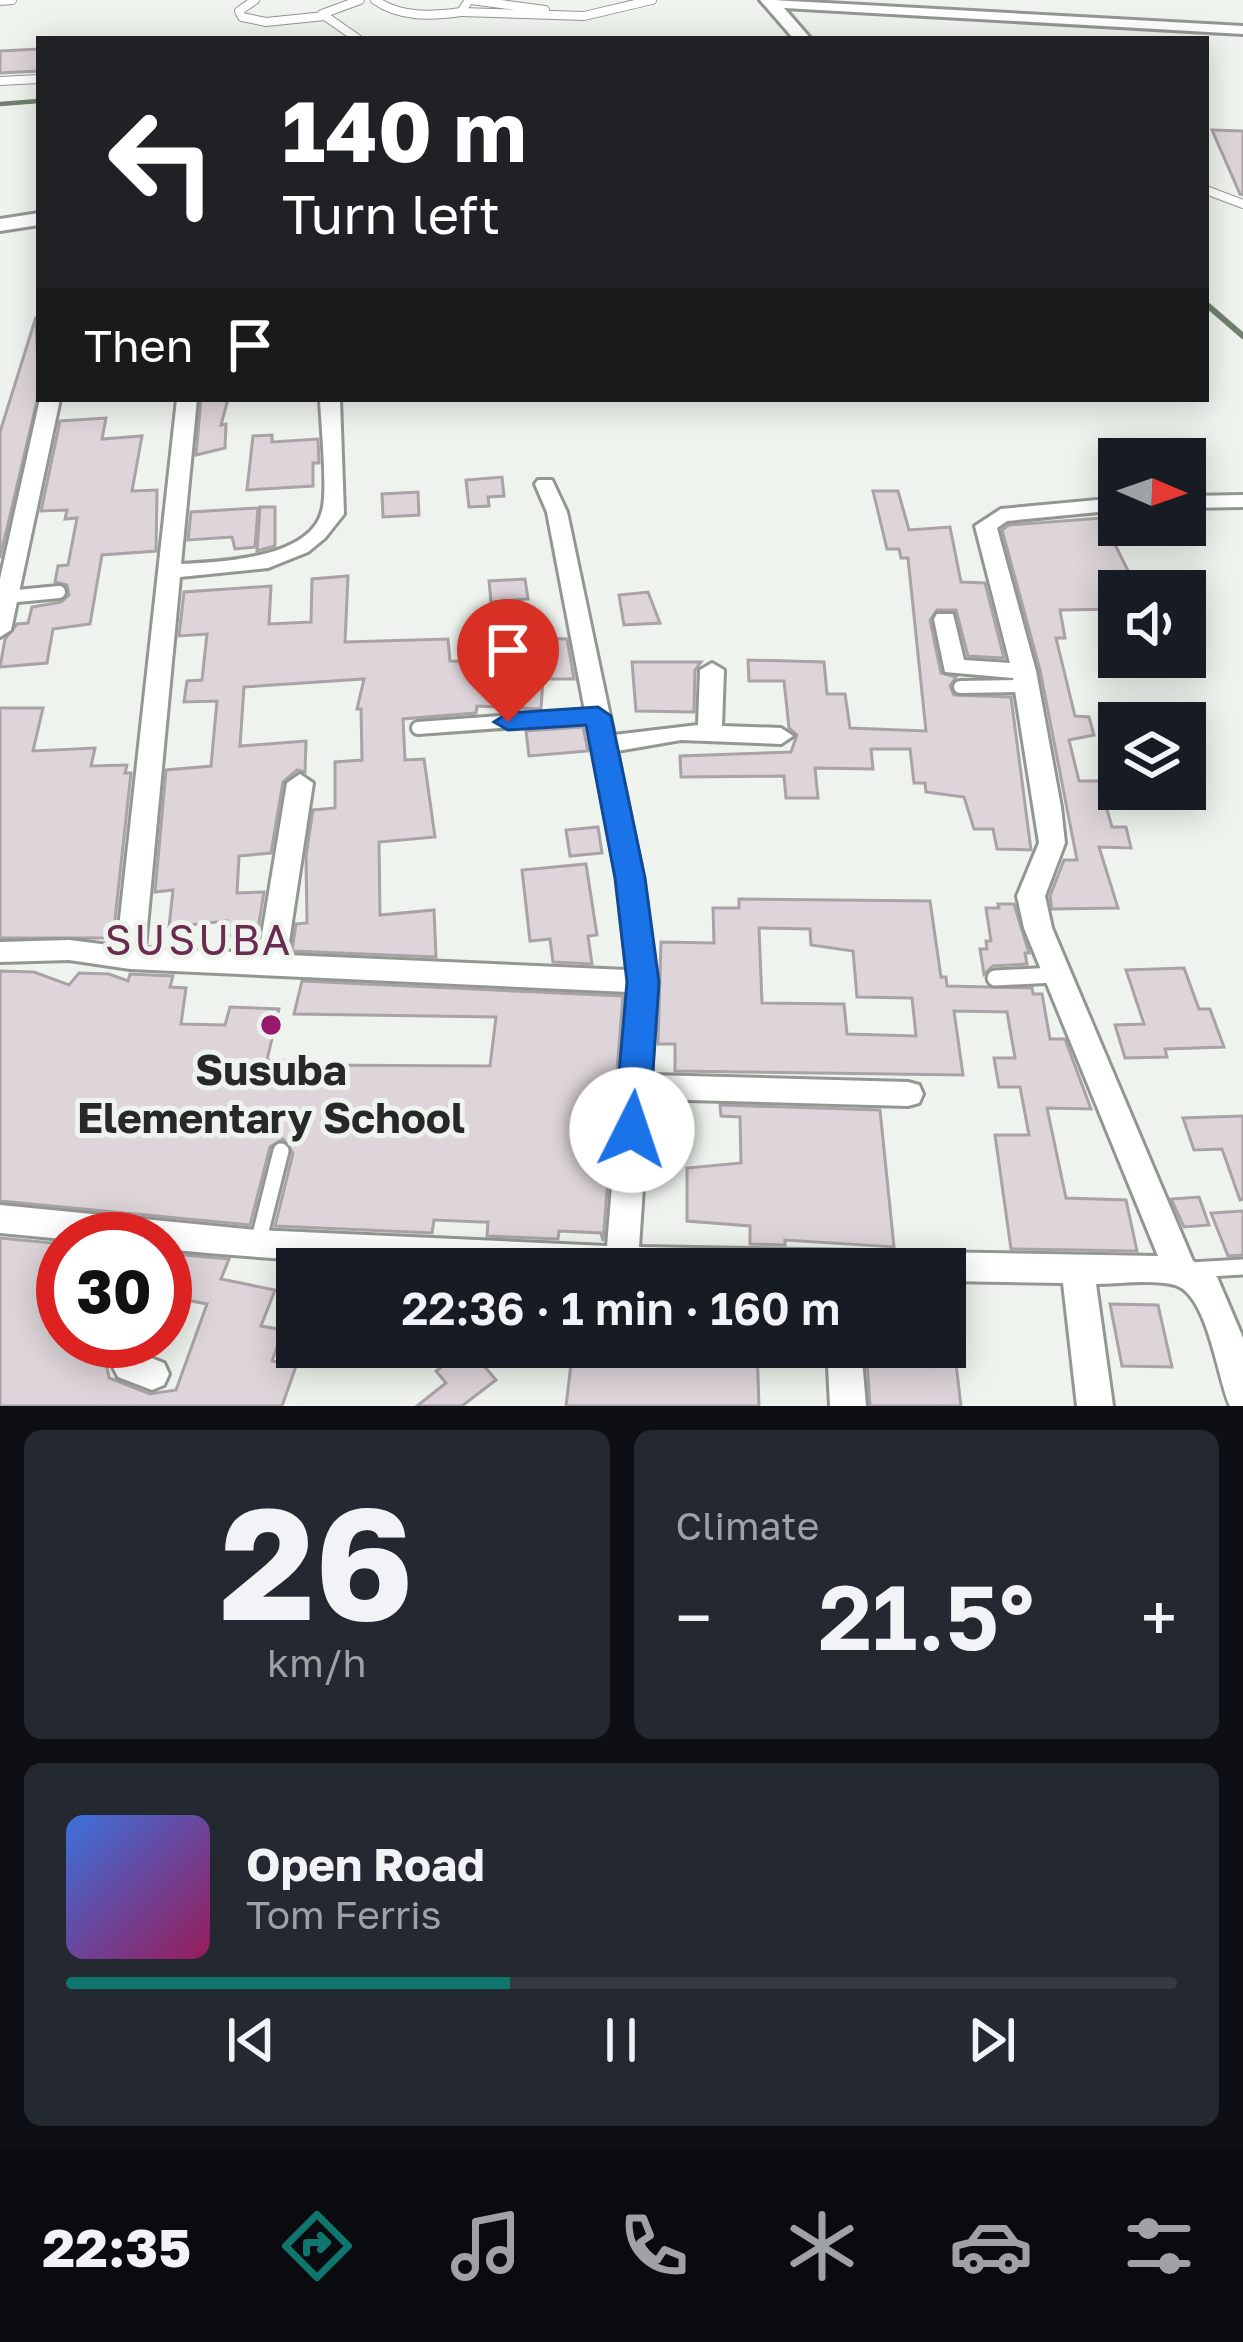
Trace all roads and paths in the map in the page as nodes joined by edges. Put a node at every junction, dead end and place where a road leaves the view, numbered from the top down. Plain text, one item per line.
1 (12, 0) edge
2 (255, 0) edge
3 (360, 0) edge
4 (375, 0) edge
5 (470, 0) edge
6 (652, 0) edge
7 (0, 1) edge
8 (770, 2) edge
9 (461, 12) junction
10 (545, 14) junction
11 (317, 16) junction
12 (1243, 30) edge
13 (354, 36) edge
14 (800, 36) edge
15 (36, 79) edge
16 (0, 81) edge
17 (1209, 191) edge
18 (1243, 204) edge
19 (36, 219) edge
20 (0, 225) edge
21 (49, 402) edge
22 (187, 402) edge
23 (330, 402) edge
24 (544, 484) dead end
25 (1243, 501) edge
26 (1206, 502) edge
27 (1098, 506) edge
28 (170, 571) junction
29 (59, 592) dead end
30 (7, 597) junction
31 (945, 620) dead end
32 (0, 630) edge
33 (712, 670) dead end
34 (1024, 679) junction
35 (960, 687) dead end
36 (598, 716) junction
37 (418, 728) dead end
38 (710, 733) junction
39 (781, 736) dead end
40 (605, 745) junction
41 (300, 783) dead end
42 (0, 952) edge
43 (130, 958) junction
44 (272, 964) junction
45 (1056, 975) junction
46 (994, 978) dead end
47 (643, 982) junction
48 (635, 1087) junction
49 (908, 1094) dead end
50 (280, 1151) dead end
51 (0, 1219) edge
52 (36, 1223) edge
53 (192, 1239) edge
54 (257, 1244) junction
55 (343, 1248) edge
56 (623, 1248) edge
57 (1243, 1267) edge
58 (966, 1268) edge
59 (1078, 1270) junction
60 (1181, 1271) junction
61 (136, 1368) edge
62 (845, 1368) edge
63 (152, 1374) dead end
64 (1243, 1396) edge
65 (848, 1406) edge
66 (1095, 1406) edge

1 - 7 lane
2 - 11 lane
3 - 11 lane
4 - 9 lane
5 - 9 lane
5 - 10 lane
6 - 10 lane
8 - 12 street
8 - 14 street
9 - 10 lane
11 - 13 lane
15 - 16 lane
17 - 18 lane
19 - 20 street
21 - 30 street
22 - 28 street
23 - 28 street
24 - 36 street
25 - 26 street
27 - 34 street
28 - 43 street
29 - 30 lane
30 - 32 street
31 - 34 street
33 - 38 street
34 - 35 lane
34 - 45 street
36 - 37 lane
36 - 40 street
38 - 39 street
38 - 40 street
40 - 47 street
41 - 44 street
42 - 43 street
43 - 44 street
44 - 47 street
45 - 46 lane
45 - 60 street
47 - 48 street
48 - 49 street
48 - 56 street
50 - 54 lane
51 - 52 street
53 - 54 street
54 - 55 street
57 - 60 lane
58 - 59 street
59 - 60 street
59 - 66 street
60 - 64 street
61 - 63 street
62 - 65 street

